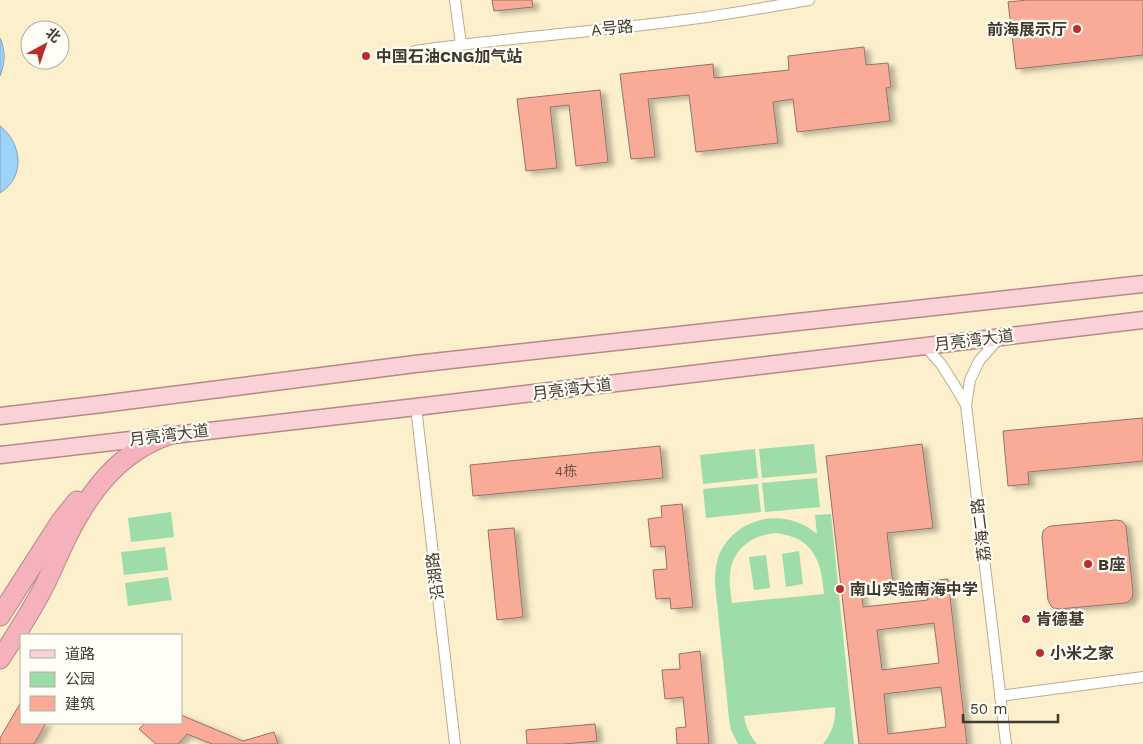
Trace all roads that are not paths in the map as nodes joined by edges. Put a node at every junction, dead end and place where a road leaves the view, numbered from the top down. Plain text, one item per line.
1 (455, 0) edge
2 (808, 0) edge
3 (460, 44) junction
4 (415, 51) dead end
5 (1143, 284) edge
6 (1143, 320) edge
7 (1000, 337) junction
8 (925, 346) junction
9 (966, 405) junction
10 (416, 407) junction
11 (0, 416) edge
12 (168, 435) junction
13 (0, 455) edge
14 (113, 470) junction
15 (0, 616) edge
16 (0, 659) edge
17 (1143, 677) edge
18 (1000, 696) junction
19 (455, 744) edge
20 (1006, 744) edge

1 - 3 street
2 - 3 street, A号路
3 - 4 street, A号路
5 - 11 main road
6 - 7 main road, 月亮湾大道
7 - 8 main road, 月亮湾大道
7 - 9 street, 荔海二路
8 - 9 street, 荔海二路
8 - 10 main road, 月亮湾大道
9 - 18 street, 荔海二路
10 - 12 main road, 月亮湾大道
10 - 19 street, 沿湖路
12 - 13 main road, 月亮湾大道
12 - 14 highway
14 - 15 highway
14 - 16 highway
17 - 18 street
18 - 20 street, 荔海二路

